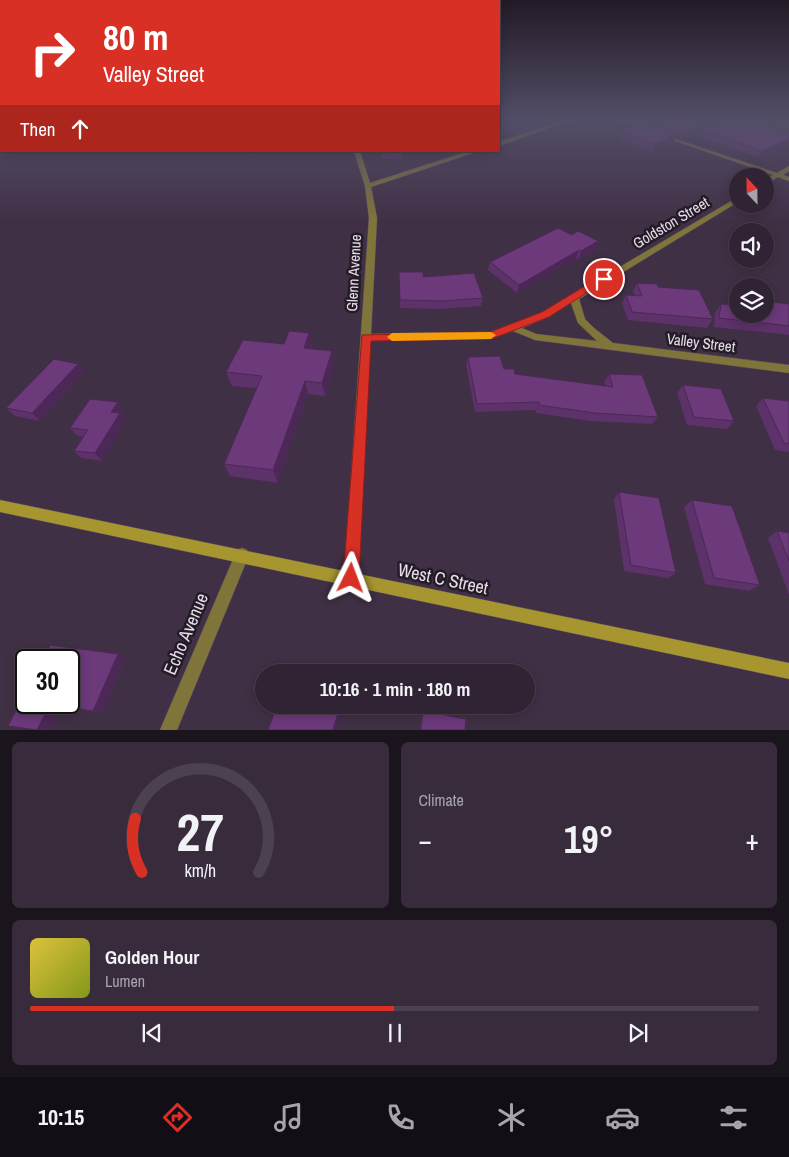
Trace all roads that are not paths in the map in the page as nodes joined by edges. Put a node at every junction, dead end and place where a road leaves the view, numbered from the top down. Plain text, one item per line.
1 (358, 154) edge
2 (467, 154) edge
3 (719, 154) edge
4 (789, 168) edge
5 (778, 175) junction
6 (774, 177) edge
7 (789, 179) edge
8 (368, 186) junction
9 (729, 204) edge
10 (574, 297) junction
11 (513, 328) junction
12 (366, 337) junction
13 (610, 346) junction
14 (789, 369) edge
15 (0, 506) edge
16 (242, 555) junction
17 (351, 578) junction
18 (789, 671) edge
19 (168, 730) edge

1 - 8 street, Glenn Avenue
2 - 8 street
3 - 5 street
4 - 5 street
5 - 6 street
5 - 7 street
8 - 12 street, Glenn Avenue
9 - 10 street, Goldston Street
10 - 11 street, Goldston Street
10 - 13 street
11 - 12 street
11 - 13 street, Valley Street
12 - 17 street, Glenn Avenue
13 - 14 street, Valley Street
15 - 16 main road, West C Street
16 - 17 main road, West C Street
16 - 19 street, Echo Avenue
17 - 18 main road, West C Street

